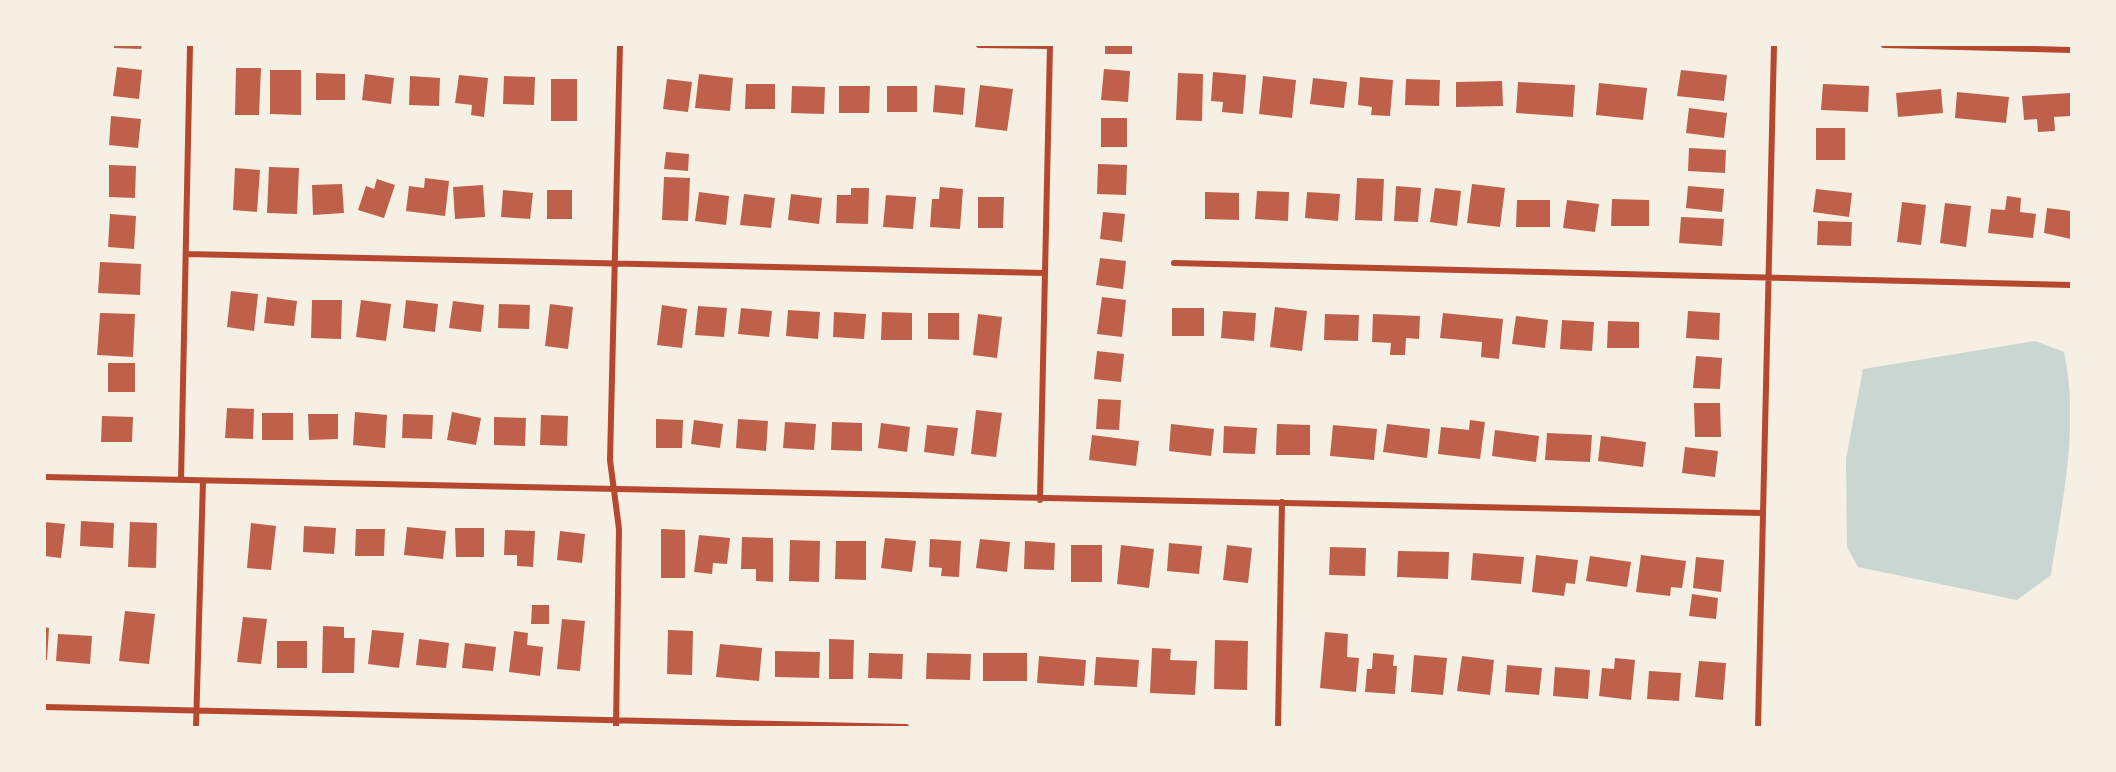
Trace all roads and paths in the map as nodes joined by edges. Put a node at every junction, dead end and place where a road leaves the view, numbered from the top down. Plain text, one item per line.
1 (190, 45) edge
2 (620, 45) edge
3 (980, 45) edge
4 (1774, 45) edge
5 (1884, 45) edge
6 (1050, 46) edge
7 (2071, 50) edge
8 (186, 254) junction
9 (615, 263) junction
10 (1174, 263) dead end
11 (1045, 273) junction
12 (1768, 278) junction
13 (2071, 285) edge
14 (45, 477) edge
15 (181, 480) junction
16 (203, 481) junction
17 (615, 490) junction
18 (1040, 500) junction
19 (1282, 502) junction
20 (1763, 513) junction
21 (45, 707) edge
22 (196, 710) junction
23 (616, 723) edge
24 (196, 727) edge
25 (906, 727) edge
26 (1278, 727) edge
27 (1758, 727) edge

1 - 8 street
2 - 9 street
3 - 6 street
4 - 12 street
5 - 7 street
6 - 11 street
8 - 9 street
8 - 15 street
9 - 11 street
9 - 17 street
10 - 12 street
11 - 18 street
12 - 13 street
12 - 20 street
14 - 15 street
15 - 16 street
16 - 17 street
16 - 22 street
17 - 18 street
17 - 23 street
18 - 19 street
19 - 20 street
19 - 26 street
20 - 27 street
21 - 22 street
22 - 23 street
22 - 24 street
23 - 25 street

